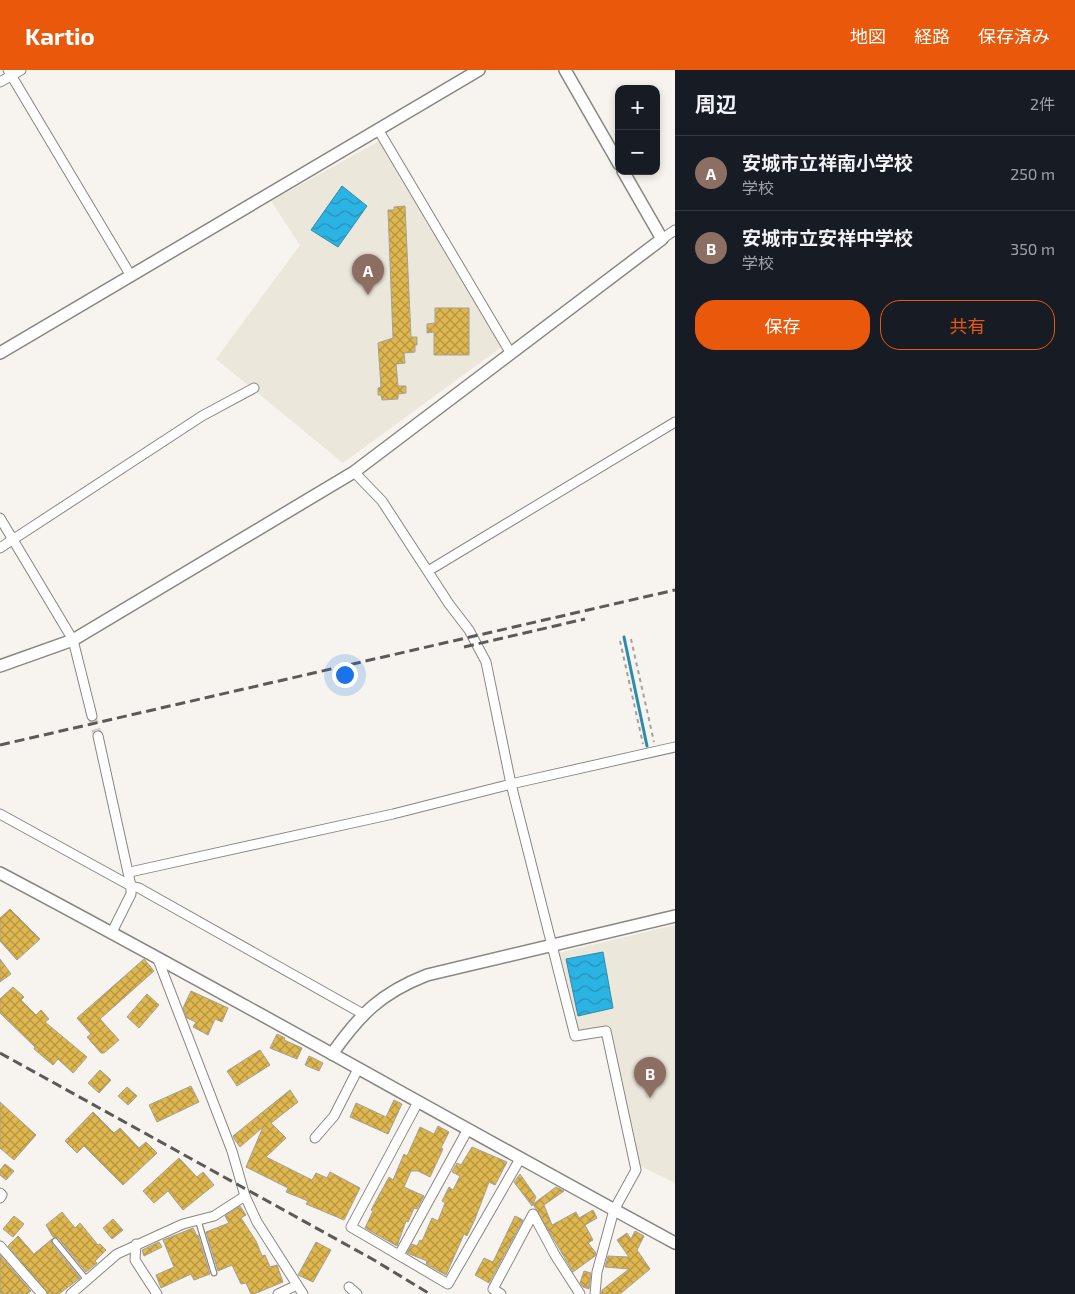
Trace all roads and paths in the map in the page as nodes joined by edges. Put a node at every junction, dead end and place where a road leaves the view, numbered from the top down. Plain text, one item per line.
1 (21, 70) edge
2 (479, 70) edge
3 (564, 70) edge
4 (9, 73) edge
5 (0, 82) edge
6 (379, 131) junction
7 (615, 157) edge
8 (625, 175) edge
9 (675, 230) edge
10 (662, 239) junction
11 (131, 276) junction
12 (510, 352) junction
13 (0, 353) edge
14 (254, 388) dead end
15 (675, 422) edge
16 (354, 472) junction
17 (0, 518) edge
18 (14, 540) junction
19 (0, 548) edge
20 (428, 571) junction
21 (630, 639) dead end
22 (73, 640) junction
23 (620, 641) dead end
24 (0, 666) edge
25 (92, 716) tunnel mouth
26 (98, 736) tunnel mouth
27 (675, 747) edge
28 (656, 751) junction
29 (645, 754) junction
30 (511, 784) junction
31 (0, 814) edge
32 (130, 872) junction
33 (0, 873) edge
34 (132, 886) junction
35 (675, 916) edge
36 (112, 932) junction
37 (551, 945) junction
38 (157, 956) junction
39 (363, 1014) junction
40 (332, 1054) junction
41 (358, 1069) junction
42 (418, 1102) junction
43 (468, 1130) junction
44 (315, 1138) dead end
45 (520, 1159) junction
46 (0, 1193) edge
47 (245, 1196) junction
48 (0, 1198) edge
49 (614, 1210) junction
50 (198, 1220) junction
51 (55, 1241) dead end
52 (675, 1243) edge
53 (136, 1244) junction
54 (0, 1246) edge
55 (399, 1255) junction
56 (214, 1273) dead end
57 (87, 1280) junction
58 (297, 1285) junction
59 (349, 1287) dead end
60 (42, 1294) edge
61 (71, 1294) edge
62 (157, 1294) edge
63 (278, 1294) edge
64 (303, 1294) edge
65 (357, 1294) edge
66 (500, 1294) edge
67 (580, 1294) edge
68 (595, 1294) edge

1 - 4 street
2 - 6 street
3 - 7 street
4 - 5 street
4 - 11 street
6 - 11 street
6 - 12 street
8 - 10 street
9 - 10 street
10 - 12 street
11 - 13 street
12 - 16 street
14 - 18 street
15 - 20 street
16 - 20 street
16 - 22 street
17 - 18 street
18 - 19 street
18 - 22 street
20 - 30 street
21 - 28 path
22 - 24 street
22 - 25 street
23 - 29 path
26 - 32 street
27 - 28 street
28 - 29 street
29 - 30 street
30 - 32 street
30 - 37 street
31 - 34 street
32 - 34 street
33 - 36 street
34 - 36 street
34 - 39 street
35 - 37 street
36 - 38 street
37 - 39 street
37 - 49 street
38 - 40 street
38 - 47 street
39 - 40 street
40 - 41 street
41 - 42 street
41 - 44 street
42 - 43 street
42 - 55 street
43 - 45 street
43 - 55 street
45 - 49 street
45 - 55 street
46 - 48 street
47 - 50 street
47 - 58 street
49 - 52 street
49 - 68 street
50 - 53 street
50 - 56 lane
51 - 57 lane
53 - 57 street
53 - 62 street
54 - 60 street
57 - 61 street
58 - 63 street
58 - 64 street
59 - 65 street
66 - 67 street

